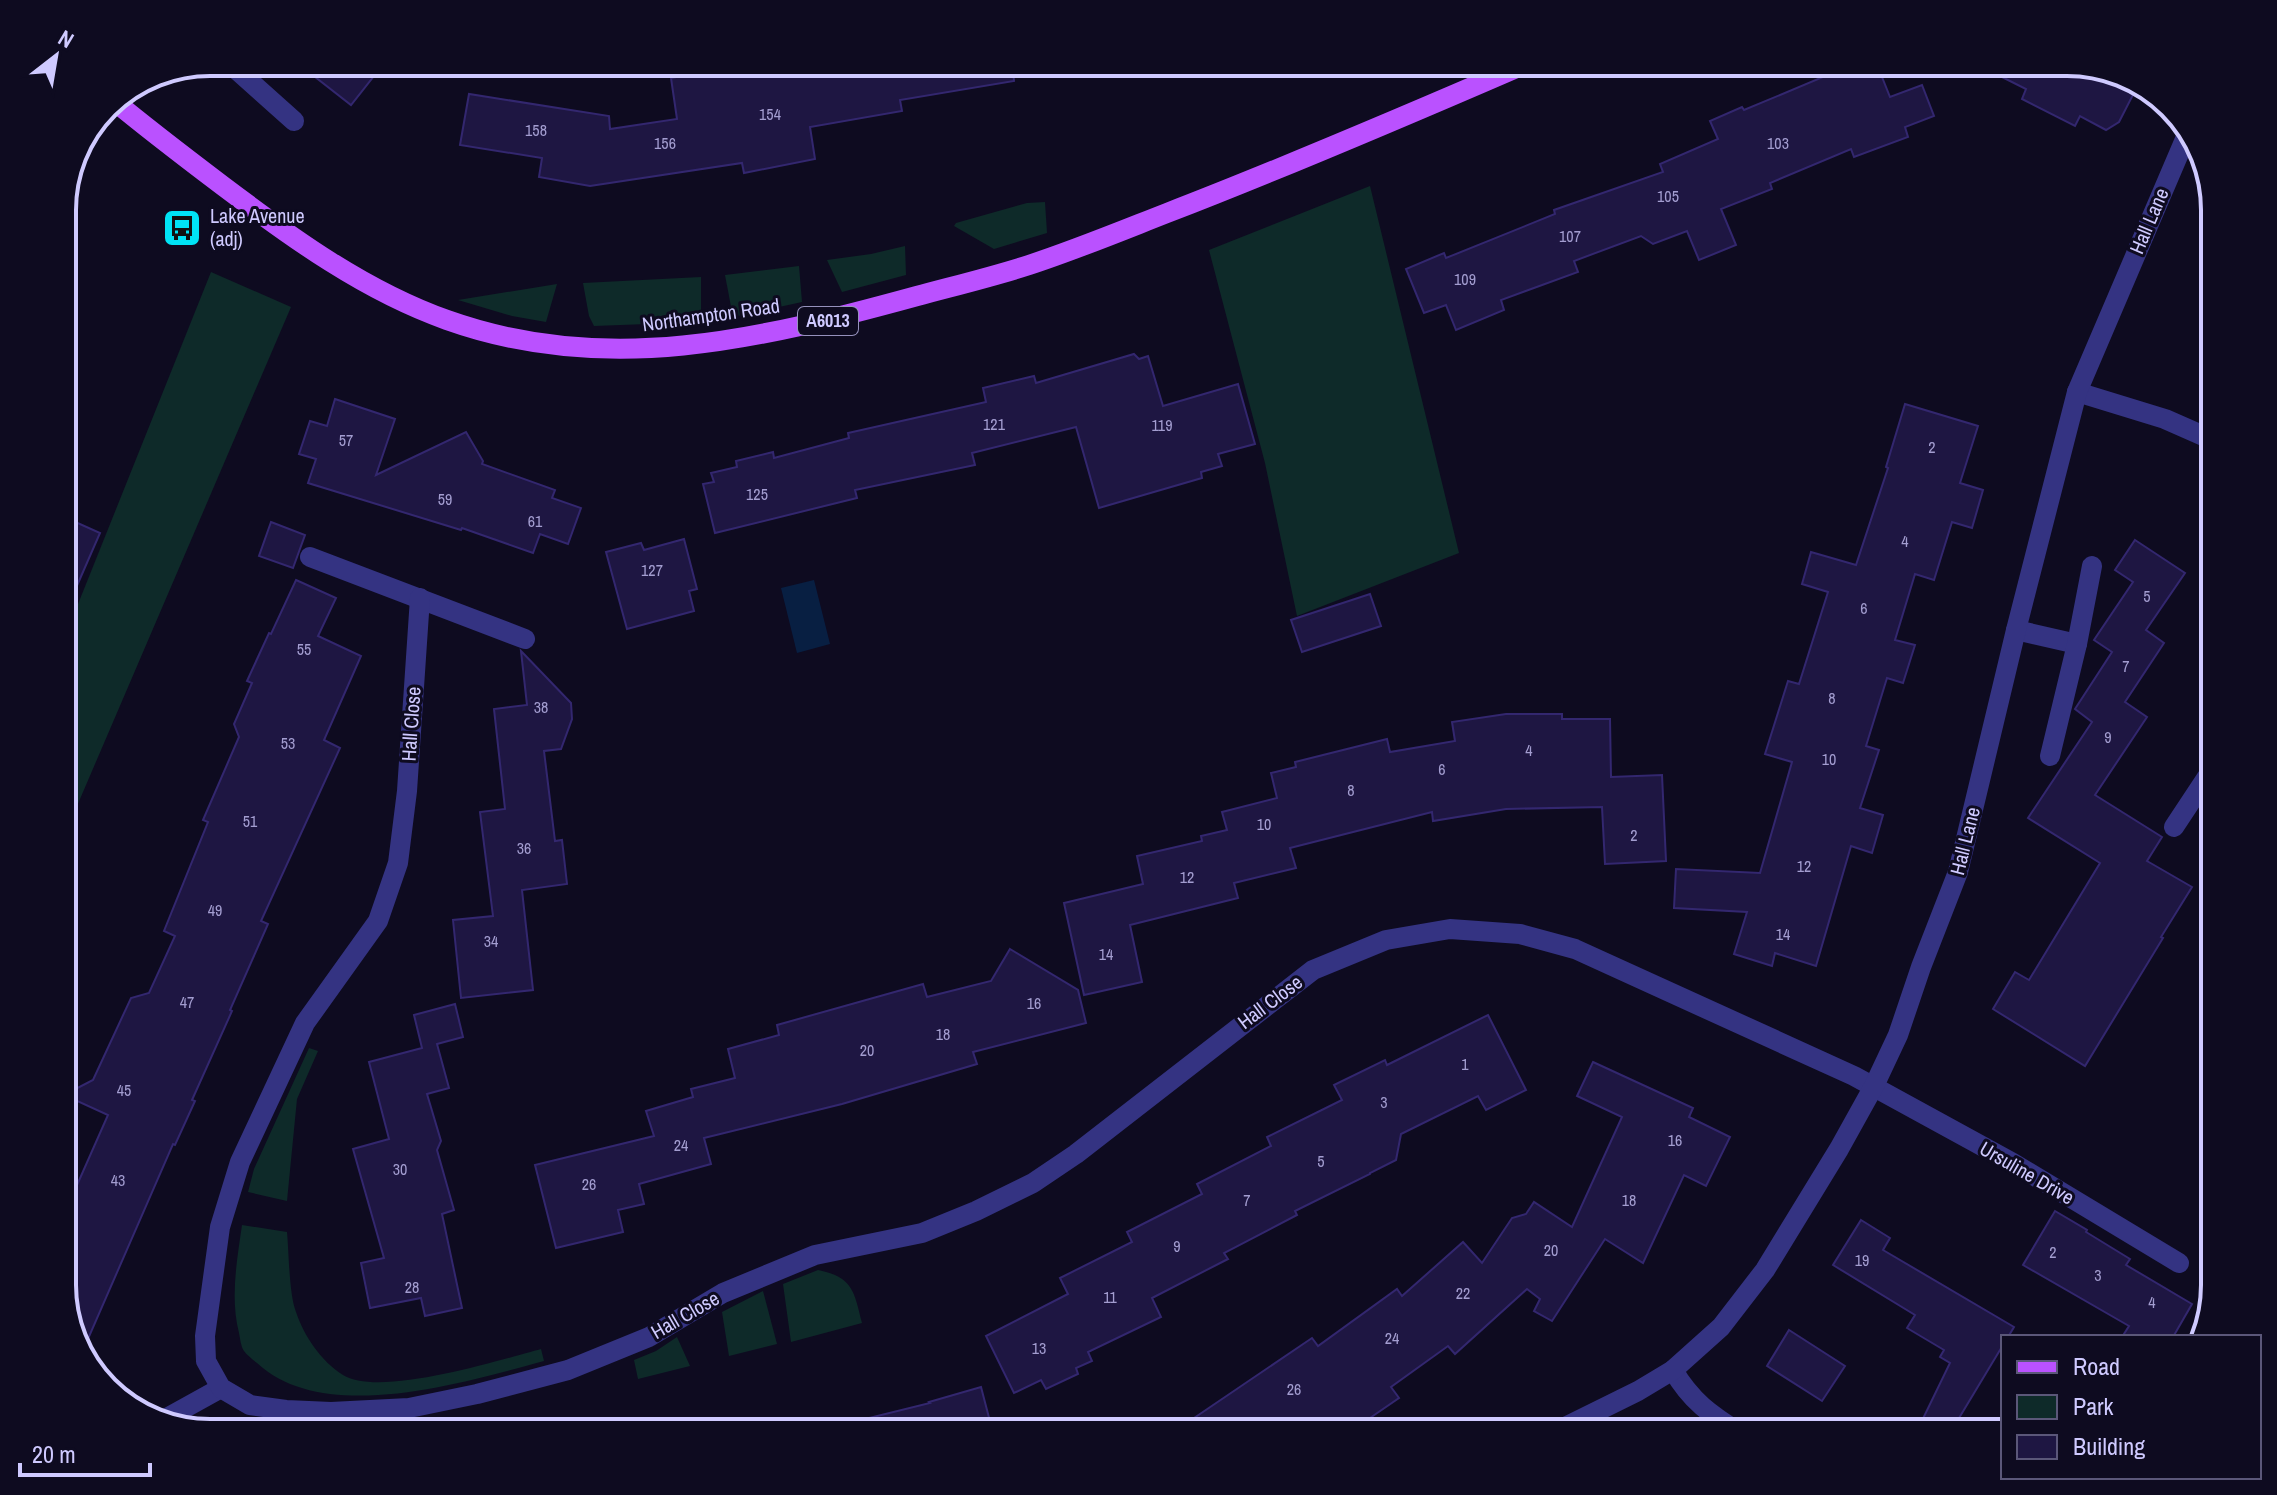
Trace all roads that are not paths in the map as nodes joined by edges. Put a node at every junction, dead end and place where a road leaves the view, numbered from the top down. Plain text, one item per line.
1 (244, 76) edge
2 (1497, 76) edge
3 (124, 108) edge
4 (294, 121) dead end
5 (2183, 143) edge
6 (2077, 392) junction
7 (2201, 435) edge
8 (310, 557) dead end
9 (2092, 566) dead end
10 (420, 598) junction
11 (2016, 630) junction
12 (525, 639) dead end
13 (2077, 644) junction
14 (2050, 756) dead end
15 (2201, 786) edge
16 (2174, 827) dead end
17 (1874, 1086) junction
18 (2179, 1263) dead end
19 (1673, 1370) junction
20 (221, 1388) junction
21 (174, 1414) edge
22 (1581, 1419) edge
23 (1718, 1419) edge

1 - 4 street
2 - 3 main road, Northampton Road / A6013
5 - 6 street, Hall Lane
6 - 7 street
6 - 11 street, Hall Lane
8 - 10 street
9 - 13 street
10 - 12 street
10 - 20 street, Hall Close
11 - 13 street
11 - 17 street, Hall Lane
13 - 14 street
15 - 16 street
17 - 18 street, Ursuline Drive
17 - 19 street, Hall Lane
17 - 20 street, Hall Close
19 - 22 street, Hall Lane
19 - 23 street
20 - 21 street

